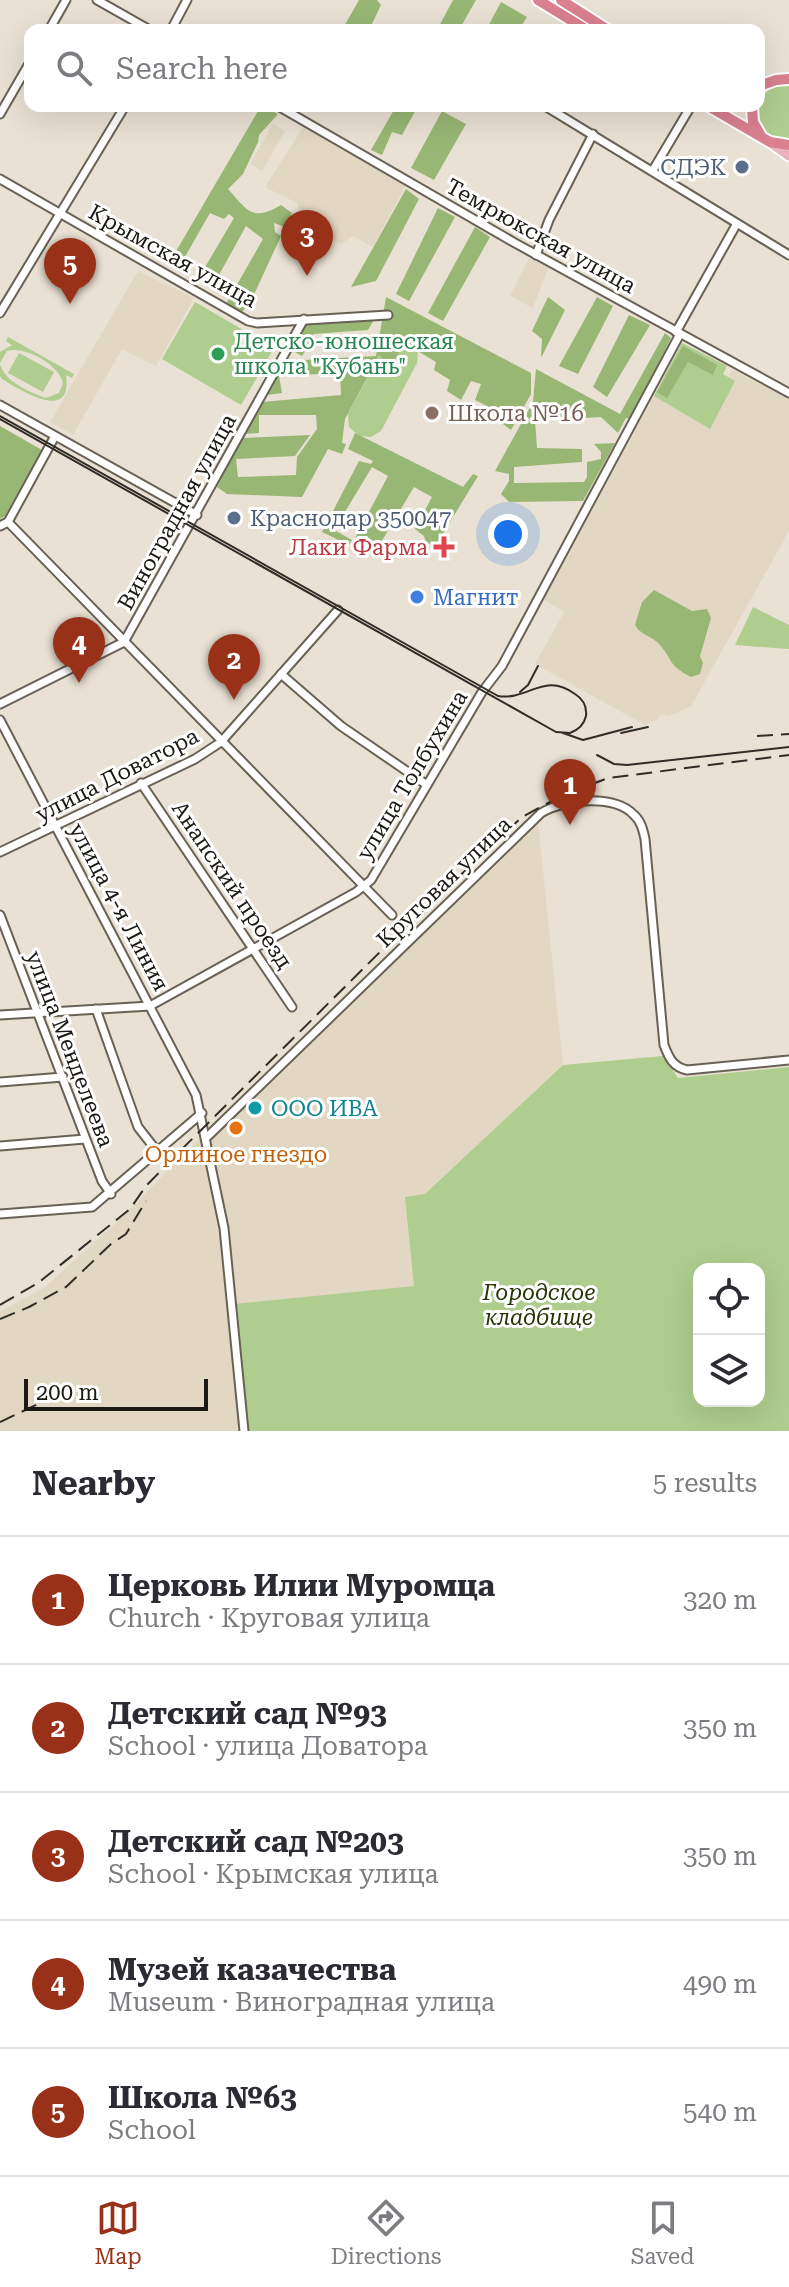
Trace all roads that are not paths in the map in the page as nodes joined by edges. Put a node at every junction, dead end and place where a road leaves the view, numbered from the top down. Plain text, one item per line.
1 (66, 0) edge
2 (97, 0) edge
3 (187, 0) edge
4 (538, 0) edge
5 (561, 0) edge
6 (52, 24) edge
7 (139, 24) edge
8 (174, 24) edge
9 (577, 24) edge
10 (599, 24) edge
11 (789, 70) edge
12 (24, 72) edge
13 (789, 79) edge
14 (765, 85) edge
15 (765, 86) edge
16 (121, 112) edge
17 (288, 112) edge
18 (555, 112) edge
19 (687, 112) edge
20 (719, 112) edge
21 (752, 112) edge
22 (0, 114) edge
23 (593, 134) junction
24 (763, 137) junction
25 (789, 145) edge
26 (789, 156) edge
27 (653, 170) junction
28 (0, 179) edge
29 (58, 214) junction
30 (736, 225) junction
31 (536, 255) junction
32 (789, 255) edge
33 (3, 299) edge
34 (0, 313) edge
35 (388, 315) dead end
36 (304, 319) junction
37 (678, 333) junction
38 (789, 393) edge
39 (0, 405) edge
40 (55, 436) junction
41 (197, 515) junction
42 (4, 524) edge
43 (338, 610) dead end
44 (124, 642) junction
45 (281, 674) junction
46 (0, 704) edge
47 (0, 720) edge
48 (221, 742) junction
49 (141, 783) junction
50 (427, 785) junction
51 (56, 826) junction
52 (0, 852) edge
53 (363, 887) junction
54 (0, 915) edge
55 (392, 915) dead end
56 (254, 949) junction
57 (150, 1006) junction
58 (292, 1007) dead end
59 (96, 1009) junction
60 (38, 1013) junction
61 (0, 1015) edge
62 (789, 1060) edge
63 (63, 1077) junction
64 (0, 1082) edge
65 (202, 1113) junction
66 (206, 1138) junction
67 (85, 1139) junction
68 (0, 1146) edge
69 (156, 1150) junction
70 (111, 1194) junction
71 (0, 1214) edge
72 (244, 1431) edge

1 - 6 street
2 - 7 street
3 - 8 street
4 - 9 highway
5 - 10 highway
11 - 14 highway
12 - 22 street
13 - 15 highway
16 - 29 street
17 - 31 street, Темрюкская улица
18 - 23 street
19 - 27 street
20 - 24 highway
21 - 24 highway
23 - 27 street
23 - 31 street
24 - 25 highway
24 - 26 main road
27 - 30 street
28 - 29 street, Крымская улица
29 - 33 street
29 - 36 street, Крымская улица
30 - 32 street
30 - 37 street, улица Толбухина
31 - 37 street, Темрюкская улица
33 - 34 street
35 - 36 street, Крымская улица
36 - 41 street, Виноградная улица
37 - 38 street, Темрюкская улица
37 - 50 street, улица Толбухина
39 - 40 street
40 - 41 street
40 - 42 street
41 - 44 street, Виноградная улица
42 - 44 street
43 - 45 street, улица Доватора
44 - 46 street, Виноградная улица
44 - 48 street
45 - 48 street, улица Доватора
45 - 50 street
47 - 51 street, улица 4-я Линия
48 - 49 street, улица Доватора
48 - 53 street
49 - 51 street, улица Доватора
49 - 56 street, Анапский проезд
50 - 53 street, улица Толбухина
51 - 52 street, улица Доватора
51 - 57 street, улица 4-я Линия
53 - 55 street
53 - 56 street, улица Толбухина
54 - 60 street, улица Менделеева
56 - 57 street, улица Толбухина
56 - 58 street, Анапский проезд
57 - 59 street, улица Толбухина
57 - 65 street, улица 4-я Линия
59 - 60 street, улица Толбухина
59 - 69 street
60 - 61 street, улица Толбухина
60 - 63 street, улица Менделеева
62 - 66 street, Круговая улица
63 - 64 street
63 - 67 street, улица Менделеева
65 - 66 street, улица 4-я Линия
65 - 69 street
66 - 72 street, улица 4-я Линия
67 - 68 street
67 - 70 street, улица Менделеева
69 - 70 street
70 - 71 street

